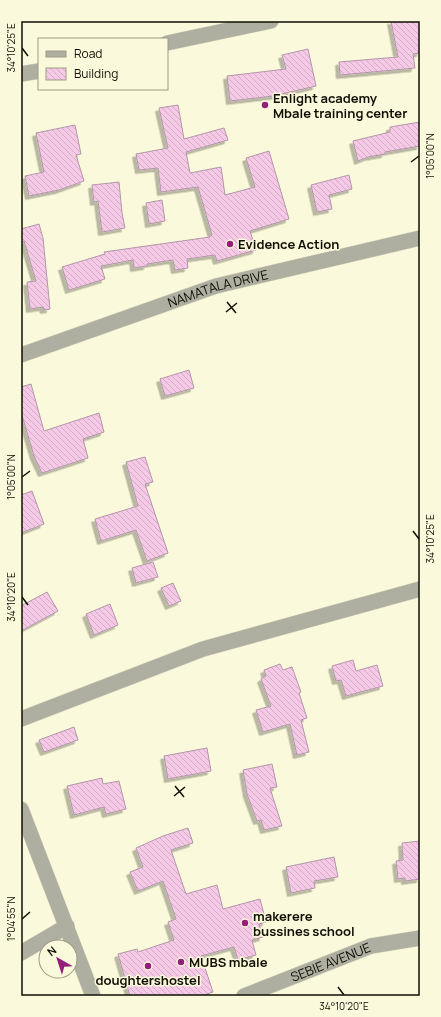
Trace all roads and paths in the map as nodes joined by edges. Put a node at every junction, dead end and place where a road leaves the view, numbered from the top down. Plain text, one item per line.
1 (271, 21) edge
2 (168, 43) edge
3 (38, 71) edge
4 (21, 74) edge
5 (420, 238) edge
6 (21, 355) edge
7 (420, 589) edge
8 (21, 719) edge
9 (21, 809) edge
10 (67, 926) junction
11 (420, 938) edge
12 (21, 953) edge
13 (93, 996) edge
14 (244, 996) edge

1 - 2 street
3 - 4 street
5 - 6 street, NAMATALA DRIVE
7 - 8 street
9 - 10 street
10 - 12 street
10 - 13 street
11 - 14 street, SEBIE AVENUE

